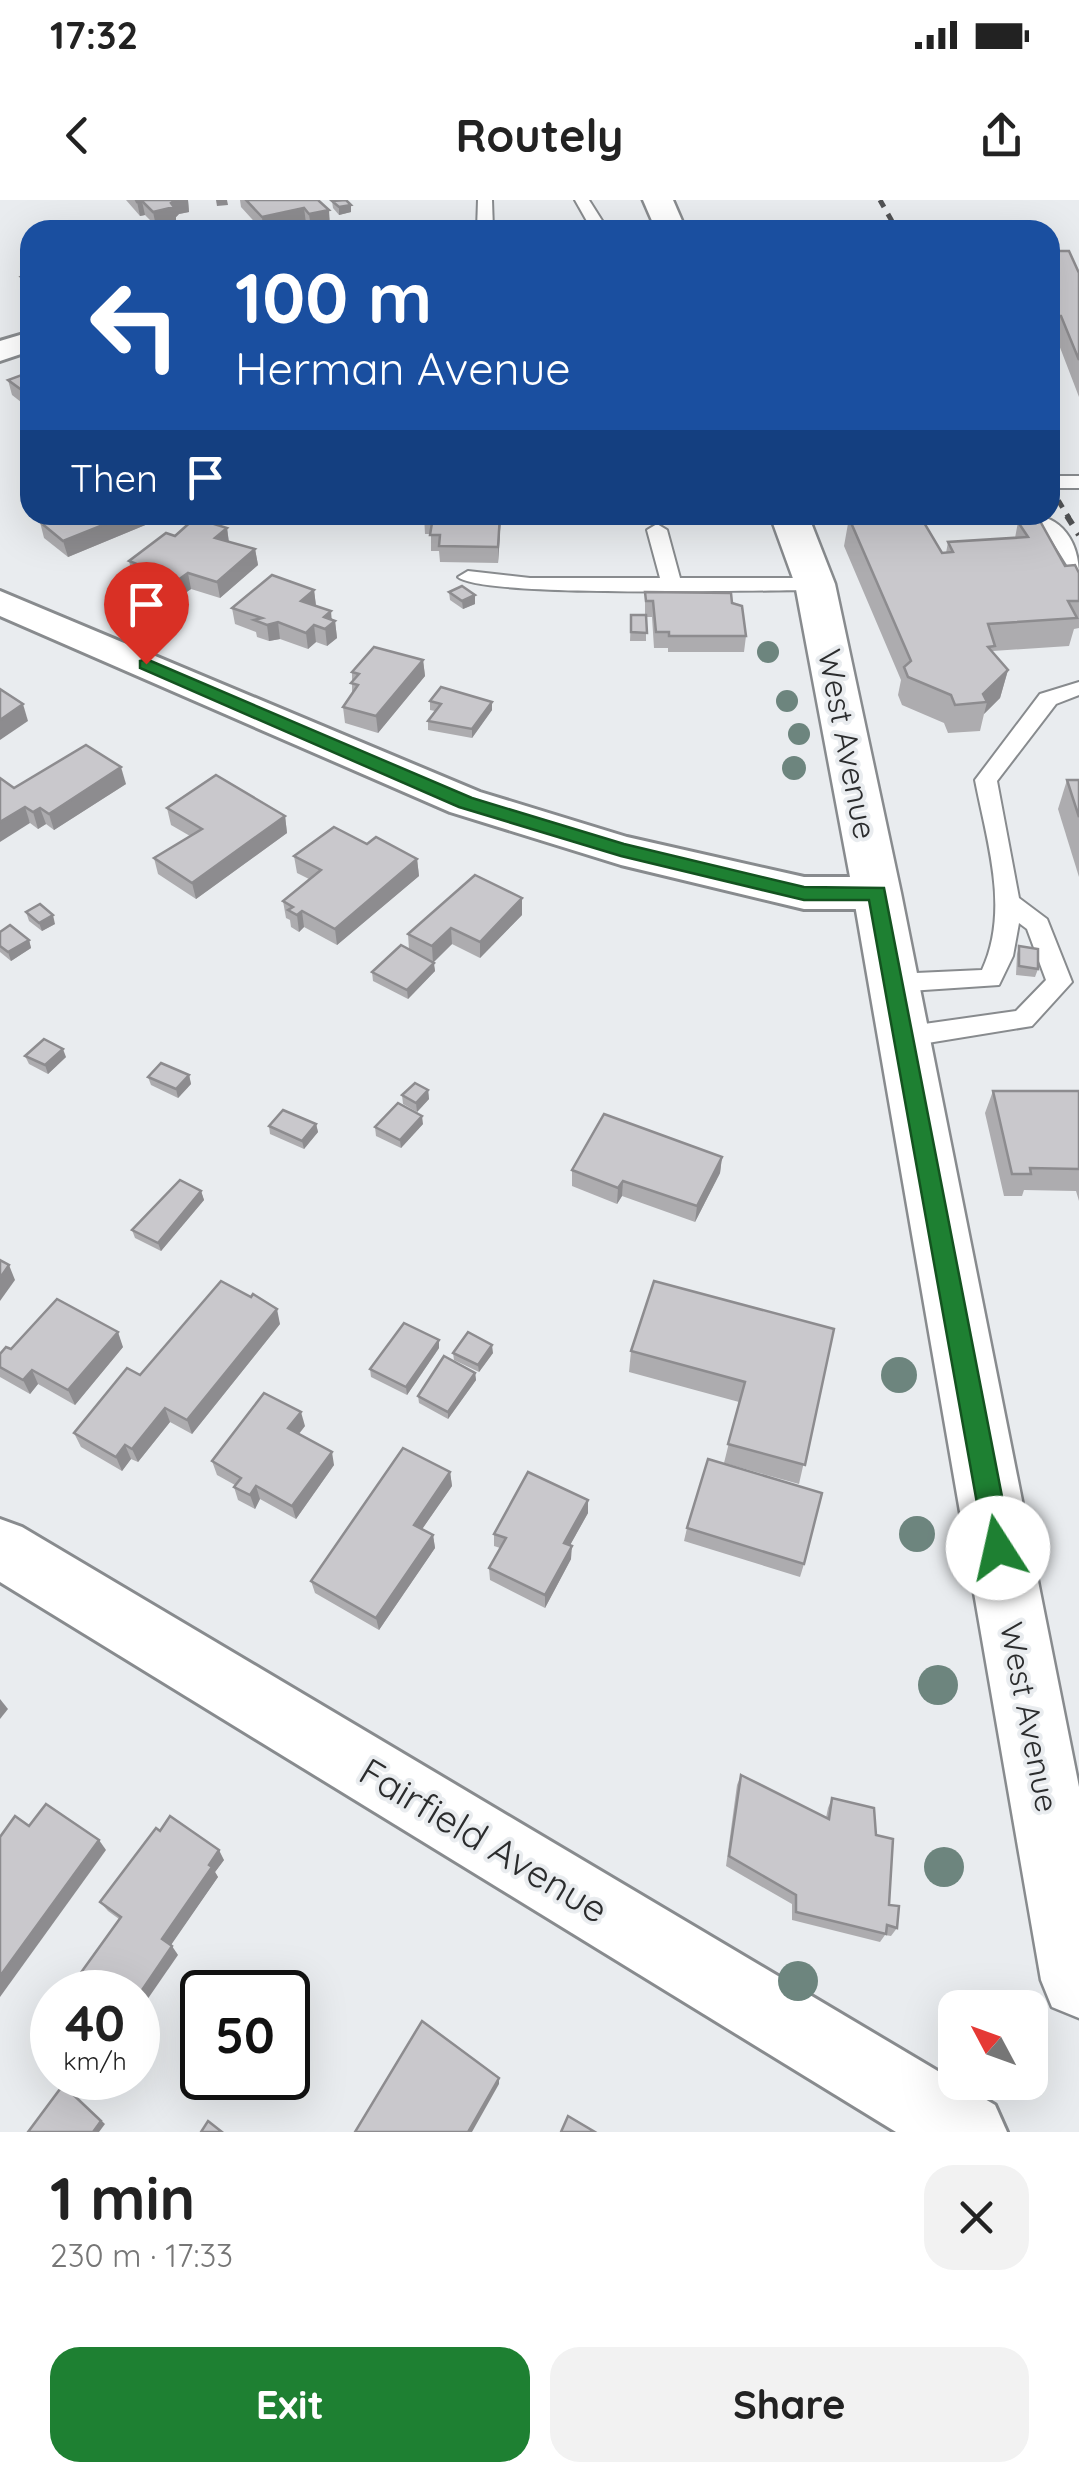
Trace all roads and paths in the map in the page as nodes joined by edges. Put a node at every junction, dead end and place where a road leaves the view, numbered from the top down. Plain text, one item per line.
1 (794, 525) edge
2 (1050, 525) edge
3 (658, 530) dead end
4 (1079, 569) edge
5 (468, 576) dead end
6 (671, 583) junction
7 (816, 584) junction
8 (0, 602) edge
9 (1079, 688) edge
10 (877, 893) junction
11 (1009, 903) junction
12 (898, 1010) junction
13 (0, 1548) edge
14 (1079, 1980) edge
15 (968, 2132) edge

1 - 7 main road, West Avenue
2 - 4 lane
3 - 6 lane
5 - 6 lane
6 - 7 lane
7 - 10 main road, West Avenue
8 - 10 street
9 - 11 lane
10 - 12 main road, West Avenue
11 - 12 lane
11 - 12 lane
12 - 14 main road, West Avenue
13 - 15 street, Fairfield Avenue

